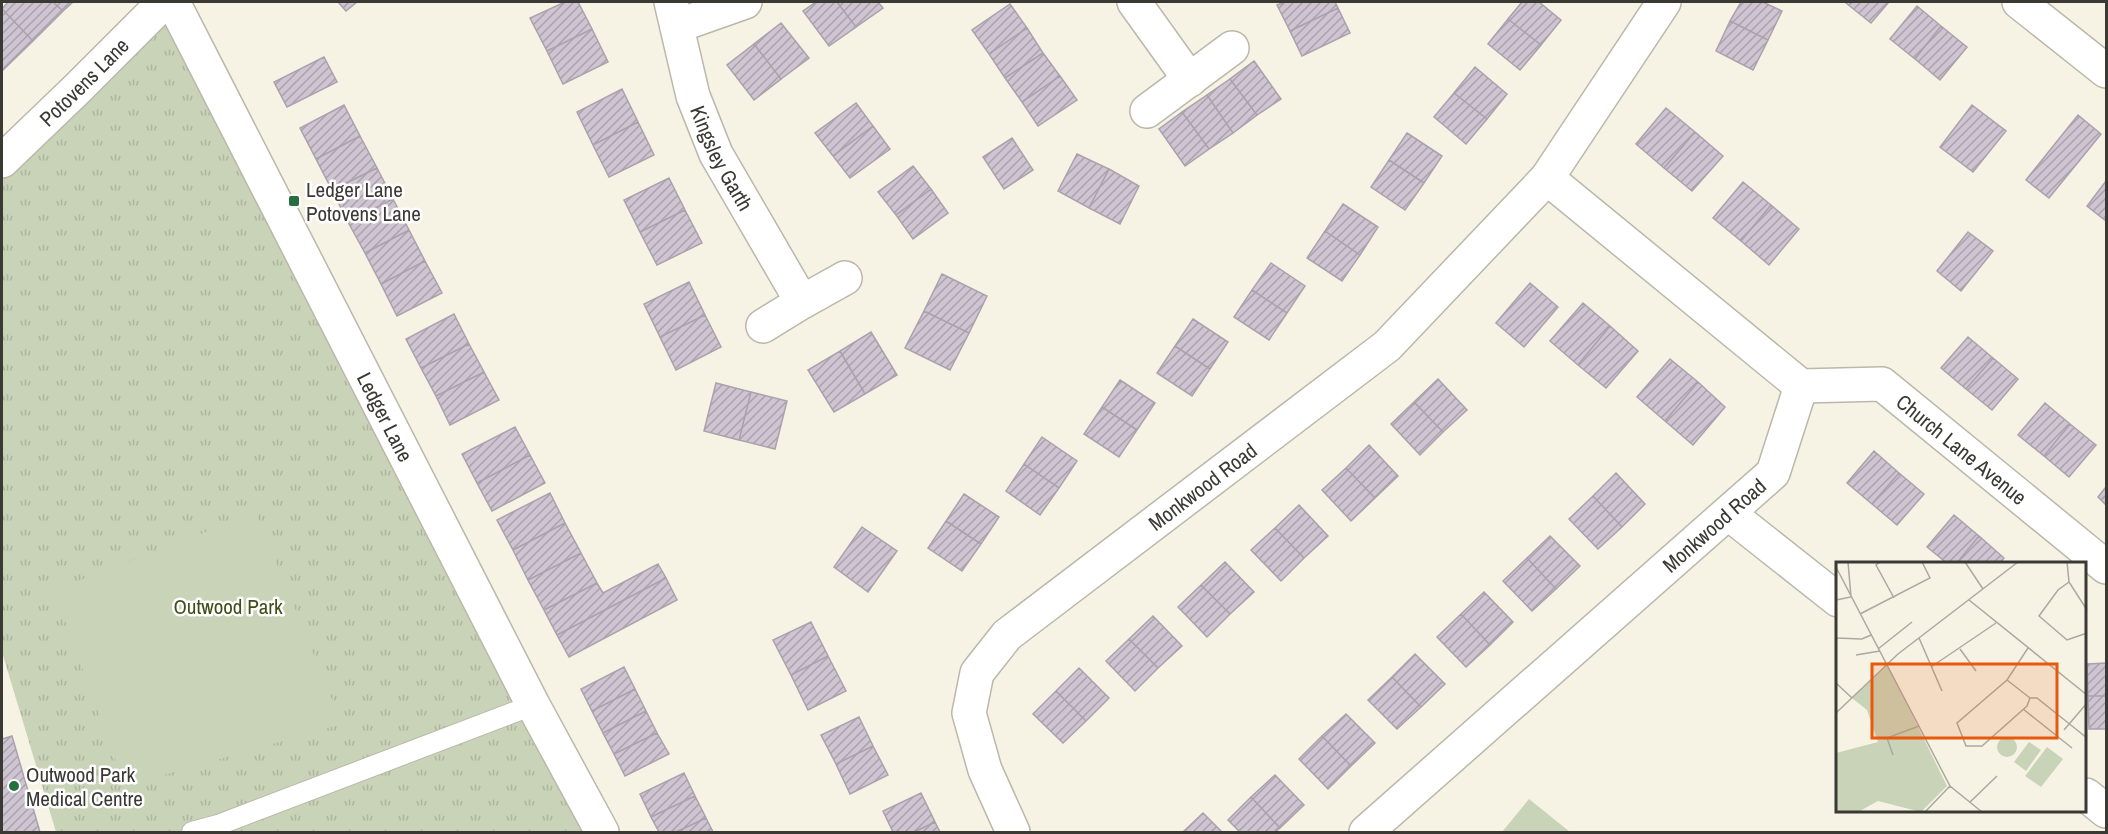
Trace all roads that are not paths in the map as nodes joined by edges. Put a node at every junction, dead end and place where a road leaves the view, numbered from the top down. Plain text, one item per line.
1 (164, 2) edge
2 (172, 2) edge
3 (745, 2) edge
4 (1134, 2) edge
5 (1664, 2) edge
6 (2019, 2) edge
7 (674, 14) edge
8 (1232, 48) dead end
9 (2106, 71) edge
10 (1190, 80) junction
11 (1147, 111) dead end
12 (2, 161) edge
13 (1547, 178) junction
14 (845, 278) dead end
15 (802, 302) junction
16 (763, 327) dead end
17 (1801, 386) junction
18 (1728, 513) junction
19 (2106, 567) edge
20 (1836, 598) edge
21 (533, 705) junction
22 (2087, 797) edge
23 (2106, 811) edge
24 (192, 832) edge
25 (603, 832) edge
26 (1013, 832) edge
27 (1366, 832) edge

1 - 12 street, Potovens Lane
2 - 21 street, Ledger Lane
3 - 7 street
4 - 10 street
5 - 13 street, Monkwood Road
6 - 9 street
7 - 15 street, Kingsley Garth
8 - 10 street
10 - 11 street
13 - 17 street
13 - 26 street, Monkwood Road
14 - 15 street
15 - 16 street
17 - 18 street, Monkwood Road
17 - 19 street, Church Lane Avenue
18 - 20 street
18 - 27 street, Monkwood Road
21 - 24 lane
21 - 25 street, Ledger Lane
22 - 23 street

